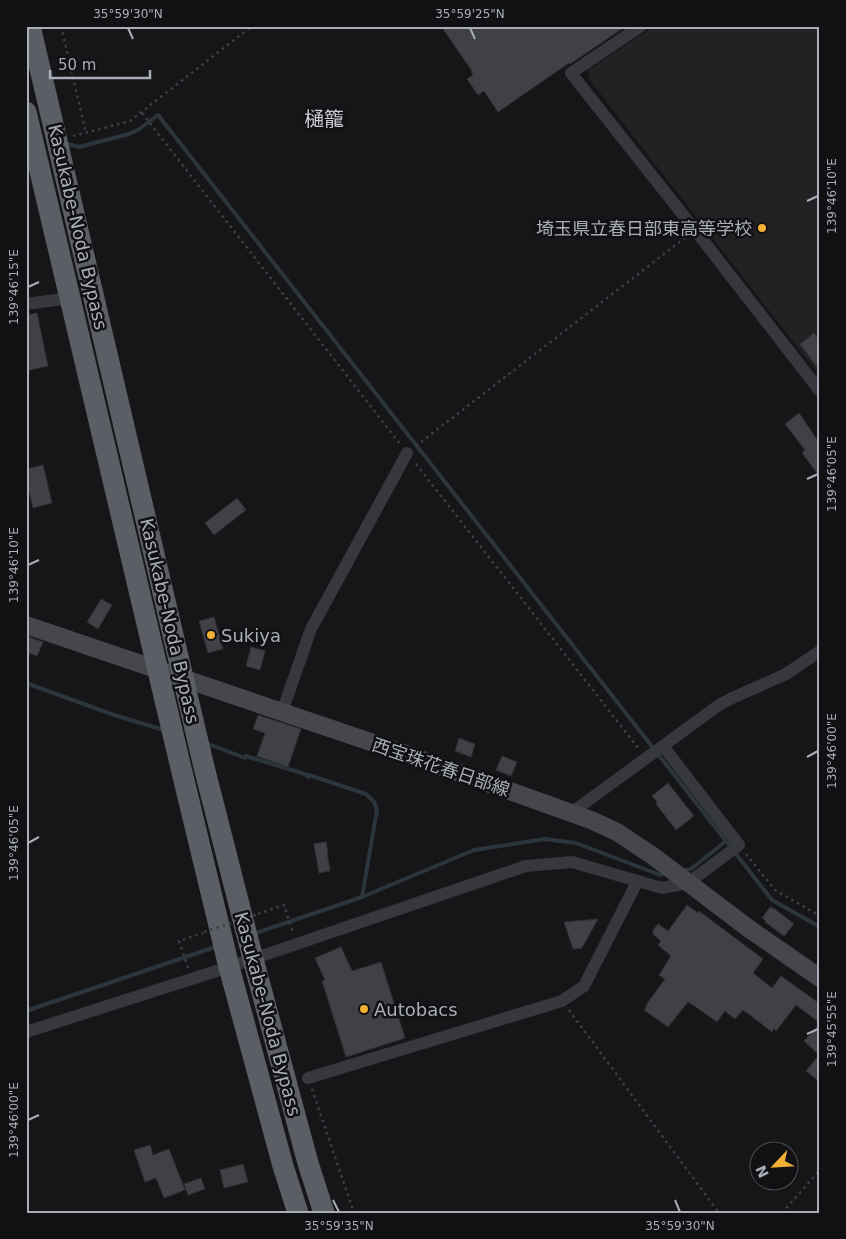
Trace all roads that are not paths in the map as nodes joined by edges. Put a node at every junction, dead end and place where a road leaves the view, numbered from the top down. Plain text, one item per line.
1 (30, 26) edge
2 (640, 26) edge
3 (26, 112) edge
4 (70, 298) junction
5 (26, 304) edge
6 (820, 391) edge
7 (407, 453) road end
8 (26, 625) edge
9 (820, 650) edge
10 (158, 670) junction
11 (184, 679) junction
12 (282, 712) junction
13 (663, 746) junction
14 (571, 813) junction
15 (685, 881) junction
16 (637, 882) junction
17 (253, 959) junction
18 (229, 967) junction
19 (820, 978) edge
20 (26, 1032) edge
21 (308, 1078) road end
22 (298, 1213) edge
23 (324, 1213) edge

1 - 11 highway, Kasukabe-Noda Bypass
2 - 6 street
3 - 4 highway, Kasukabe-Noda Bypass
4 - 5 street
4 - 10 highway, Kasukabe-Noda Bypass
7 - 12 street
8 - 10 main road, 西宝珠花春日部線
9 - 13 street
10 - 11 main road, 西宝珠花春日部線
10 - 18 highway, Kasukabe-Noda Bypass
11 - 12 main road, 西宝珠花春日部線
11 - 17 highway, Kasukabe-Noda Bypass
12 - 14 main road, 西宝珠花春日部線
13 - 14 street
13 - 15 street
14 - 15 main road, 西宝珠花春日部線
15 - 16 street
15 - 19 main road, 西宝珠花春日部線
16 - 17 street
16 - 21 street
17 - 18 street
17 - 23 highway, Kasukabe-Noda Bypass
18 - 20 street
18 - 22 highway, Kasukabe-Noda Bypass

